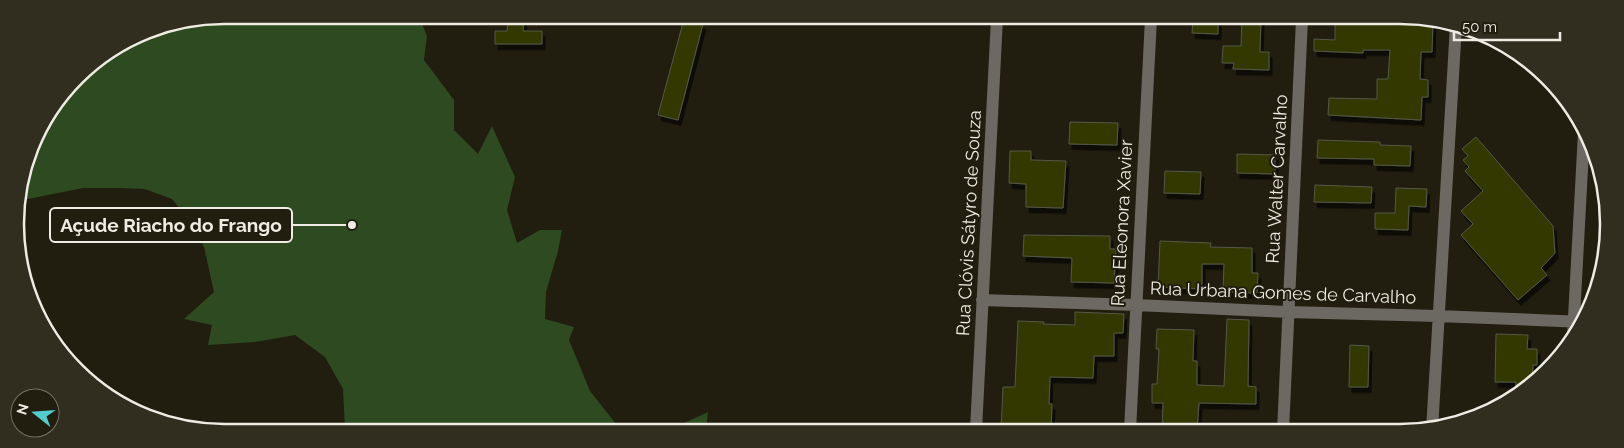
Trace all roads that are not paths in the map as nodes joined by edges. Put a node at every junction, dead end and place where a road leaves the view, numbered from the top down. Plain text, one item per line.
1 (997, 24) edge
2 (1151, 24) edge
3 (1302, 24) edge
4 (1456, 32) edge
5 (1584, 144) edge
6 (982, 300) junction
7 (1136, 305) junction
8 (1288, 312) junction
9 (1579, 314) edge
10 (1438, 316) junction
11 (1574, 322) edge
12 (1432, 422) edge
13 (976, 424) edge
14 (1130, 424) edge
15 (1283, 424) edge

1 - 6 street, Rua Clóvis Sátyro de Souza
2 - 7 street, Rua Eleonora Xavier
3 - 8 street, Rua Walter Carvalho
4 - 10 street
5 - 9 street
6 - 7 street, Rua Urbana Gomes de Carvalho
6 - 13 street, Rua Clóvis Sátyro de Souza
7 - 8 street, Rua Urbana Gomes de Carvalho
7 - 14 street, Rua Eleonora Xavier
8 - 10 street, Rua Urbana Gomes de Carvalho
8 - 15 street, Rua Walter Carvalho
10 - 11 street, Rua Urbana Gomes de Carvalho
10 - 12 street

